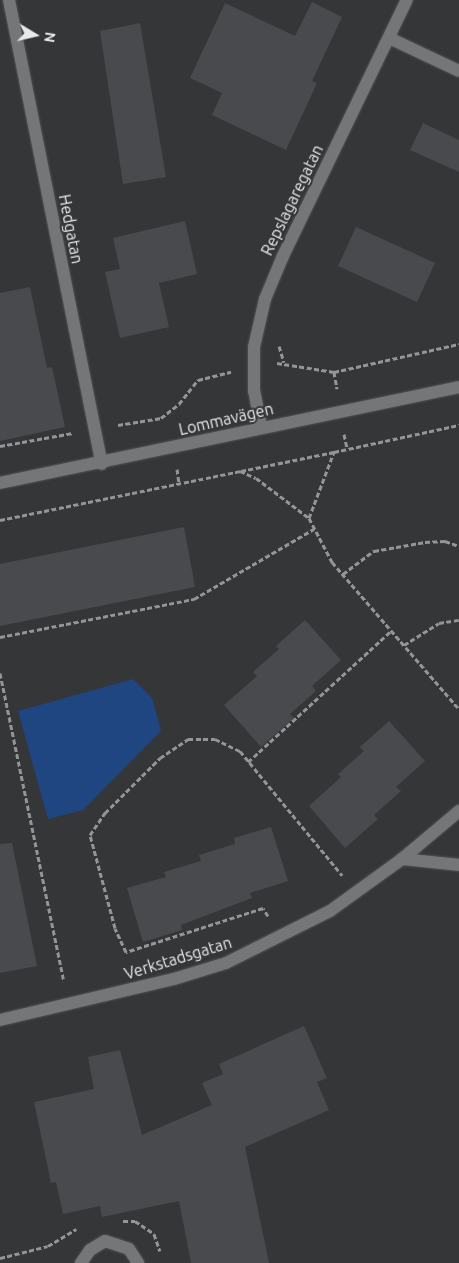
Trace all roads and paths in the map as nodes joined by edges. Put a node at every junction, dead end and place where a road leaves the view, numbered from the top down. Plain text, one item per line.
1 (9, 0) edge
2 (407, 0) edge
3 (389, 38) junction
4 (459, 71) edge
5 (459, 387) edge
6 (459, 425) edge
7 (261, 426) junction
8 (334, 452) junction
9 (102, 464) junction
10 (240, 471) junction
11 (0, 483) edge
12 (309, 518) junction
13 (0, 520) edge
14 (314, 529) junction
15 (459, 546) edge
16 (343, 574) junction
17 (459, 620) edge
18 (391, 631) junction
19 (0, 637) edge
20 (404, 645) junction
21 (0, 673) edge
22 (459, 709) edge
23 (248, 762) junction
24 (459, 811) edge
25 (402, 859) junction
26 (459, 865) edge
27 (356, 893) junction
28 (280, 937) junction
29 (69, 1006) junction
30 (0, 1020) edge
31 (22, 1253) dead end
32 (0, 1258) edge
33 (81, 1263) edge
34 (138, 1263) edge

1 - 9 street, Hedgatan
2 - 3 street, Repslagaregatan
3 - 4 street
3 - 7 street, Repslagaregatan
5 - 7 street, Lommavägen
6 - 8 path
7 - 9 street, Lommavägen
8 - 10 path
8 - 12 path
9 - 11 street, Lommavägen
10 - 12 path
10 - 13 path
12 - 14 path
14 - 16 path
14 - 19 path
15 - 16 path
16 - 18 path
17 - 20 path
18 - 20 path
18 - 23 path
20 - 22 path
21 - 29 path
23 - 27 path
23 - 28 path
24 - 25 street, Verkstadsgatan
25 - 26 street
25 - 27 street, Verkstadsgatan
27 - 28 street, Verkstadsgatan
28 - 29 street, Verkstadsgatan
29 - 30 street, Verkstadsgatan
31 - 32 path
33 - 34 street

